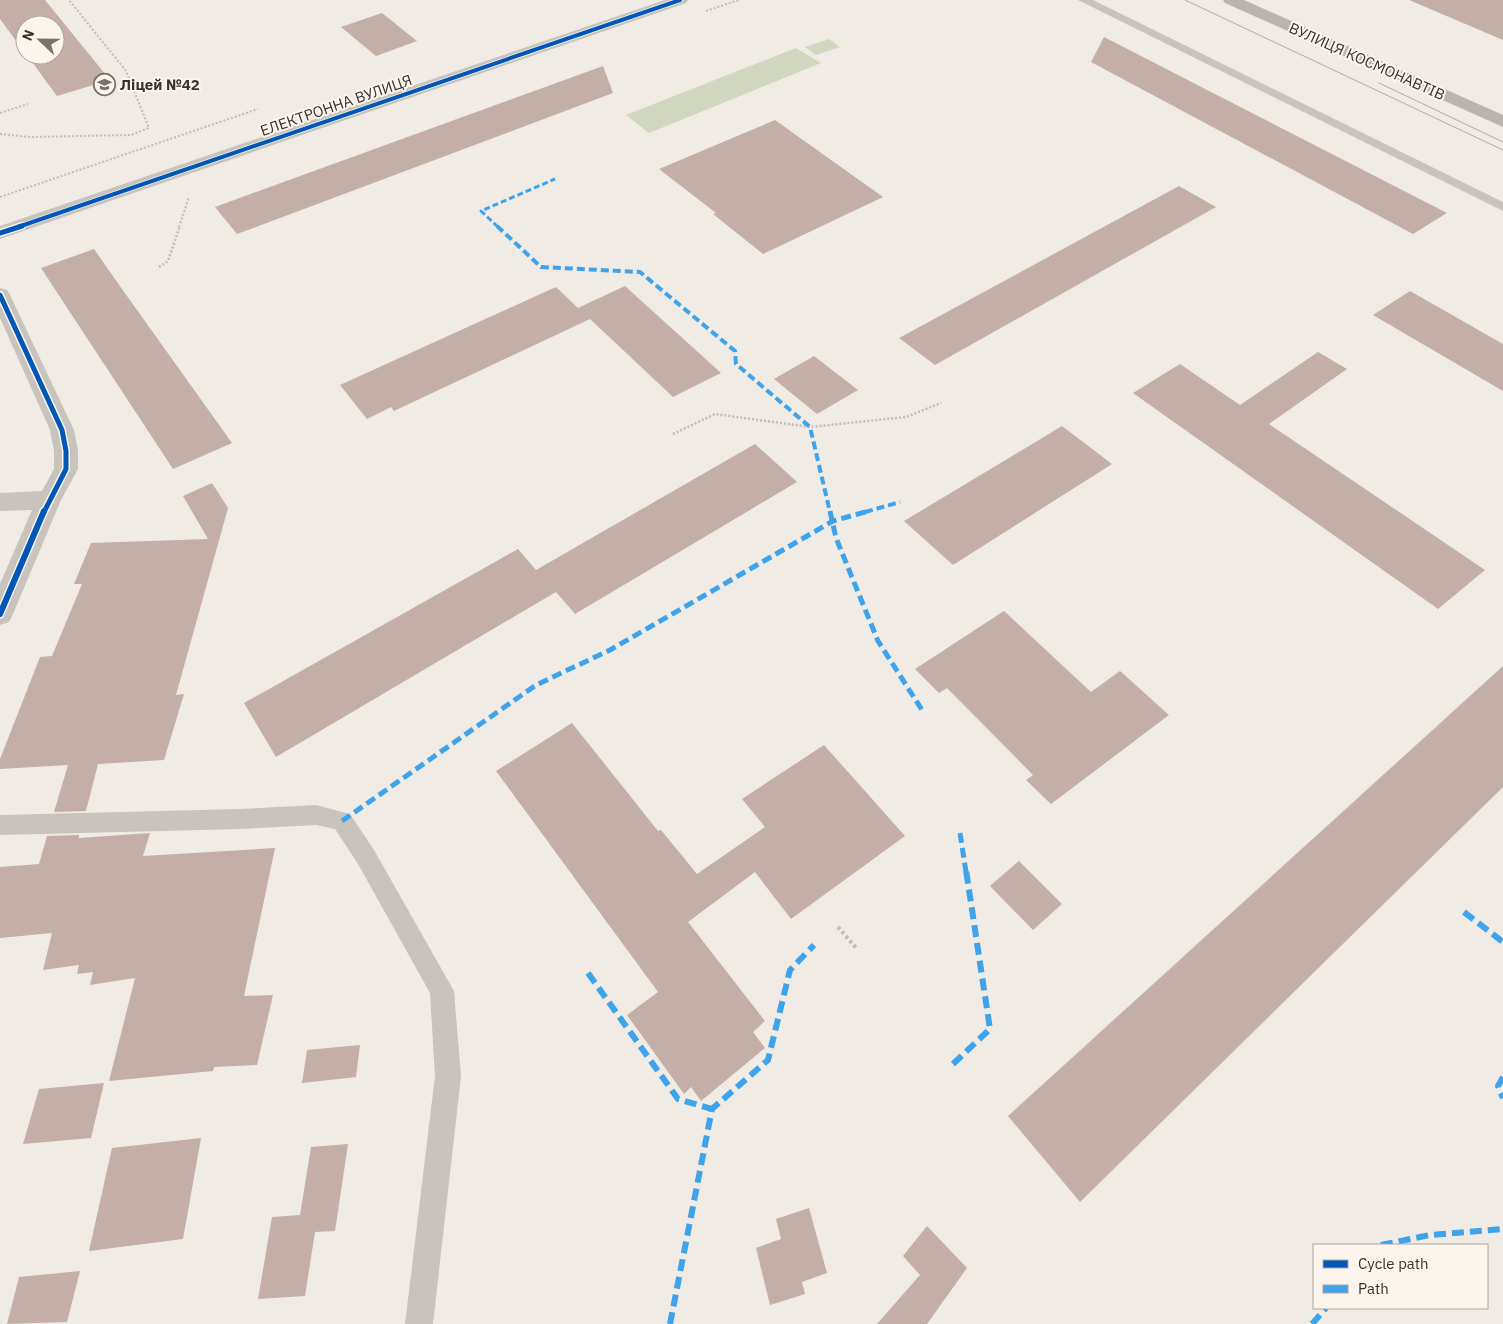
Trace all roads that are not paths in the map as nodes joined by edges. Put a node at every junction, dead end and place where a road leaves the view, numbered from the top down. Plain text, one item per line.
1 (680, 0) edge
2 (1084, 0) edge
3 (1231, 0) edge
4 (1503, 122) edge
5 (1503, 207) edge
6 (0, 233) edge
7 (0, 295) edge
8 (49, 500) junction
9 (0, 502) edge
10 (0, 614) edge
11 (0, 825) edge
12 (419, 1324) edge

1 - 6 street, ЕЛЕКТРОННА ВУЛИЦЯ
2 - 5 lane
3 - 4 main road, ВУЛИЦЯ КОСМОНАВТІВ
7 - 8 street
8 - 9 street
8 - 10 street
11 - 12 lane

